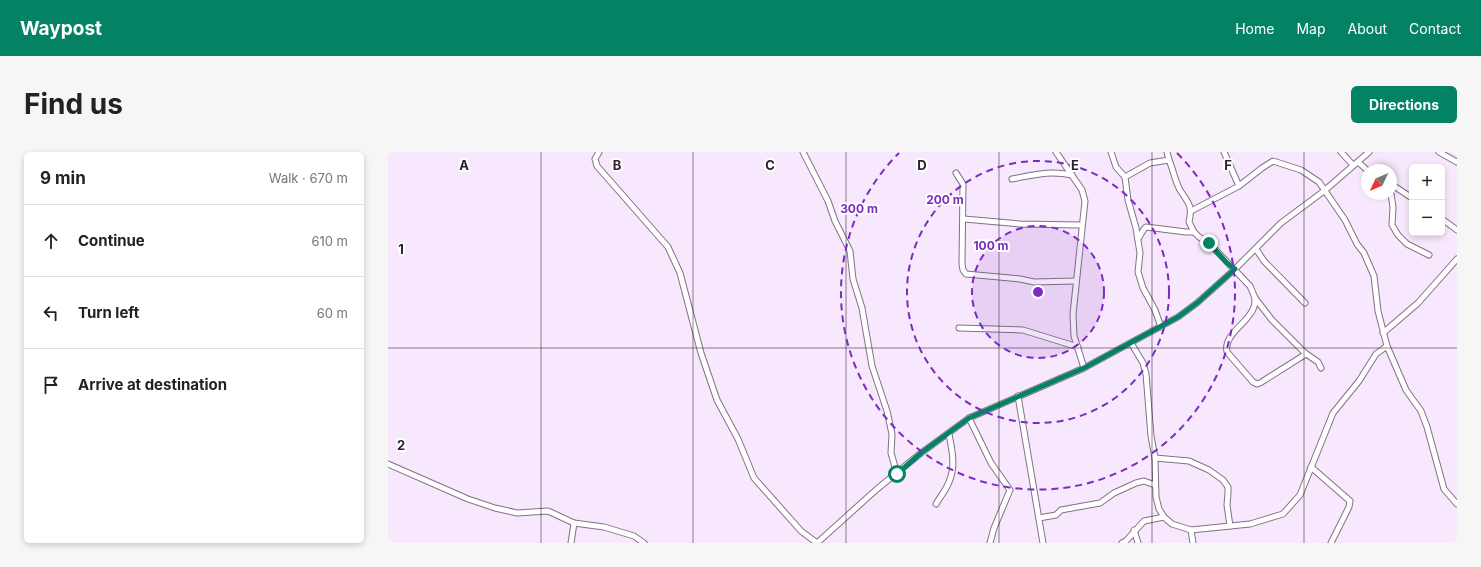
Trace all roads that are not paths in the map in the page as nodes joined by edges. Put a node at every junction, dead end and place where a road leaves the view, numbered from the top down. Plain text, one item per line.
1 (599, 152) edge
2 (803, 152) edge
3 (1056, 152) edge
4 (1112, 152) edge
5 (1167, 152) edge
6 (1224, 152) edge
7 (1341, 152) edge
8 (1369, 152) edge
9 (1439, 152) edge
10 (1169, 160) junction
11 (1457, 162) edge
12 (1356, 164) junction
13 (1361, 167) edge
14 (956, 173) dead end
15 (1072, 175) junction
16 (1125, 177) junction
17 (1012, 179) dead end
18 (1239, 186) junction
19 (1397, 188) edge
20 (1324, 191) junction
21 (1409, 196) edge
22 (1392, 200) edge
23 (1191, 211) junction
24 (964, 219) junction
25 (1445, 221) edge
26 (1134, 223) junction
27 (1081, 225) junction
28 (1146, 227) junction
29 (1457, 230) edge
30 (1194, 232) junction
31 (1138, 239) junction
32 (1256, 249) junction
33 (1429, 255) dead end
34 (1457, 259) edge
35 (1235, 269) junction
36 (1076, 281) junction
37 (1255, 298) junction
38 (1305, 303) dead end
39 (1161, 327) junction
40 (959, 328) dead end
41 (1383, 334) junction
42 (1131, 343) junction
43 (1387, 346) junction
44 (1078, 347) junction
45 (1306, 354) junction
46 (1084, 368) junction
47 (1321, 368) dead end
48 (1018, 396) junction
49 (969, 418) junction
50 (949, 434) junction
51 (1155, 458) junction
52 (388, 464) edge
53 (1311, 467) junction
54 (897, 474) junction
55 (1155, 485) junction
56 (936, 504) dead end
57 (1457, 504) edge
58 (1164, 517) junction
59 (1039, 518) junction
60 (574, 523) junction
61 (1230, 526) junction
62 (1134, 530) junction
63 (1191, 530) junction
64 (571, 543) edge
65 (644, 543) edge
66 (817, 543) edge
67 (990, 543) edge
68 (1043, 543) edge
69 (1122, 543) edge
70 (1138, 543) edge
71 (1193, 543) edge
72 (1331, 543) edge

1 - 66 street
2 - 54 street
3 - 15 street
4 - 16 street
5 - 10 street
6 - 18 street
7 - 12 street
8 - 12 street
9 - 11 street
10 - 16 street
10 - 23 street
12 - 13 street
12 - 20 street
14 - 24 street
15 - 17 street
15 - 27 street
16 - 26 street
18 - 20 street
18 - 23 street
19 - 21 street
20 - 32 street
20 - 41 street
22 - 33 street
23 - 30 street
24 - 27 street
24 - 36 street
25 - 29 street
26 - 28 street
26 - 31 street
27 - 36 street
28 - 30 street
28 - 31 street
30 - 35 street
31 - 39 street
32 - 35 street
32 - 38 street
34 - 41 street
35 - 37 street
35 - 39 street
36 - 44 street
37 - 45 street
37 - 45 street
39 - 42 street
40 - 44 street
41 - 43 street
42 - 46 street
42 - 51 street
43 - 53 street
43 - 57 street
44 - 46 street
45 - 47 street
46 - 48 street
48 - 49 street
48 - 59 street
49 - 50 street
49 - 67 street
50 - 54 street
50 - 56 street
51 - 55 street
51 - 61 street
52 - 60 street
53 - 61 street
53 - 72 street
54 - 66 street
55 - 58 street
55 - 59 street
58 - 62 street
58 - 63 street
59 - 68 street
60 - 64 street
60 - 65 street
61 - 63 street
62 - 69 street
62 - 70 street
63 - 71 street

